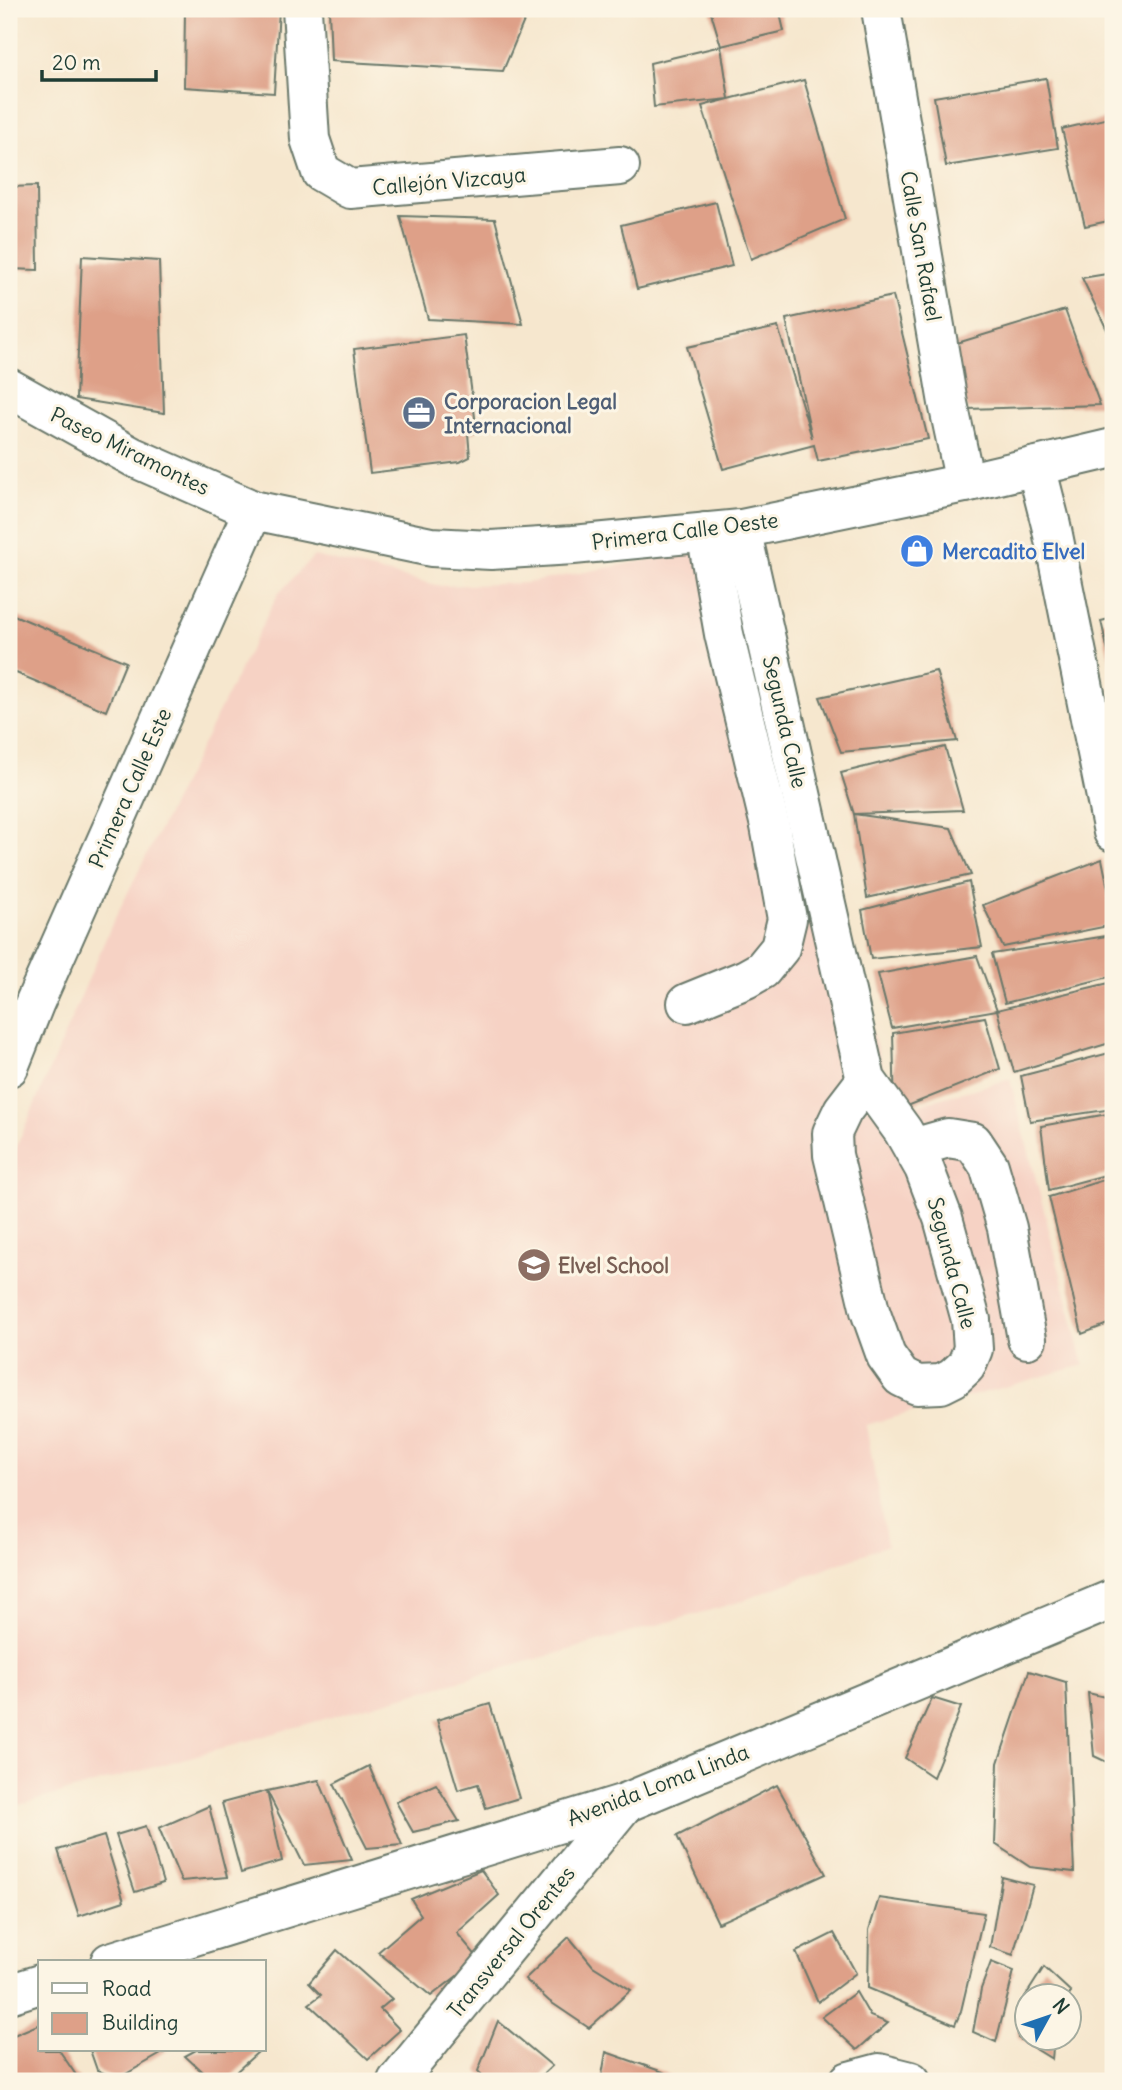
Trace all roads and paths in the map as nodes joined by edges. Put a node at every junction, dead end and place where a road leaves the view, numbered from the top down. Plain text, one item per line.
1 (302, 9) edge
2 (881, 9) edge
3 (620, 166) dead end
4 (9, 388) edge
5 (1113, 448) edge
6 (1036, 466) junction
7 (965, 483) junction
8 (253, 510) junction
9 (724, 531) junction
10 (1113, 832) edge
11 (687, 1003) dead end
12 (11, 1058) edge
13 (866, 1080) junction
14 (913, 1148) junction
15 (1027, 1339) dead end
16 (1113, 1599) edge
17 (625, 1803) junction
18 (116, 1960) edge
19 (38, 1985) edge
20 (9, 1994) edge
21 (397, 2081) edge
22 (849, 2081) edge
23 (911, 2081) edge

1 - 3 street, Callejón Vizcaya
2 - 7 street, Calle San Rafael
4 - 8 street, Paseo Miramontes
5 - 6 street, Primera Calle Oeste
6 - 7 street, Primera Calle Oeste
6 - 10 street
7 - 9 street, Primera Calle Oeste
8 - 9 street, Primera Calle Oeste
8 - 12 street, Primera Calle Este
9 - 11 street
9 - 13 street, Segunda Calle
13 - 14 street, Segunda Calle
13 - 14 street, Segunda Calle
14 - 15 street
16 - 17 street, Avenida Loma Linda
17 - 18 street, Avenida Loma Linda
17 - 21 street, Transversal Orentes
19 - 20 street
22 - 23 street

